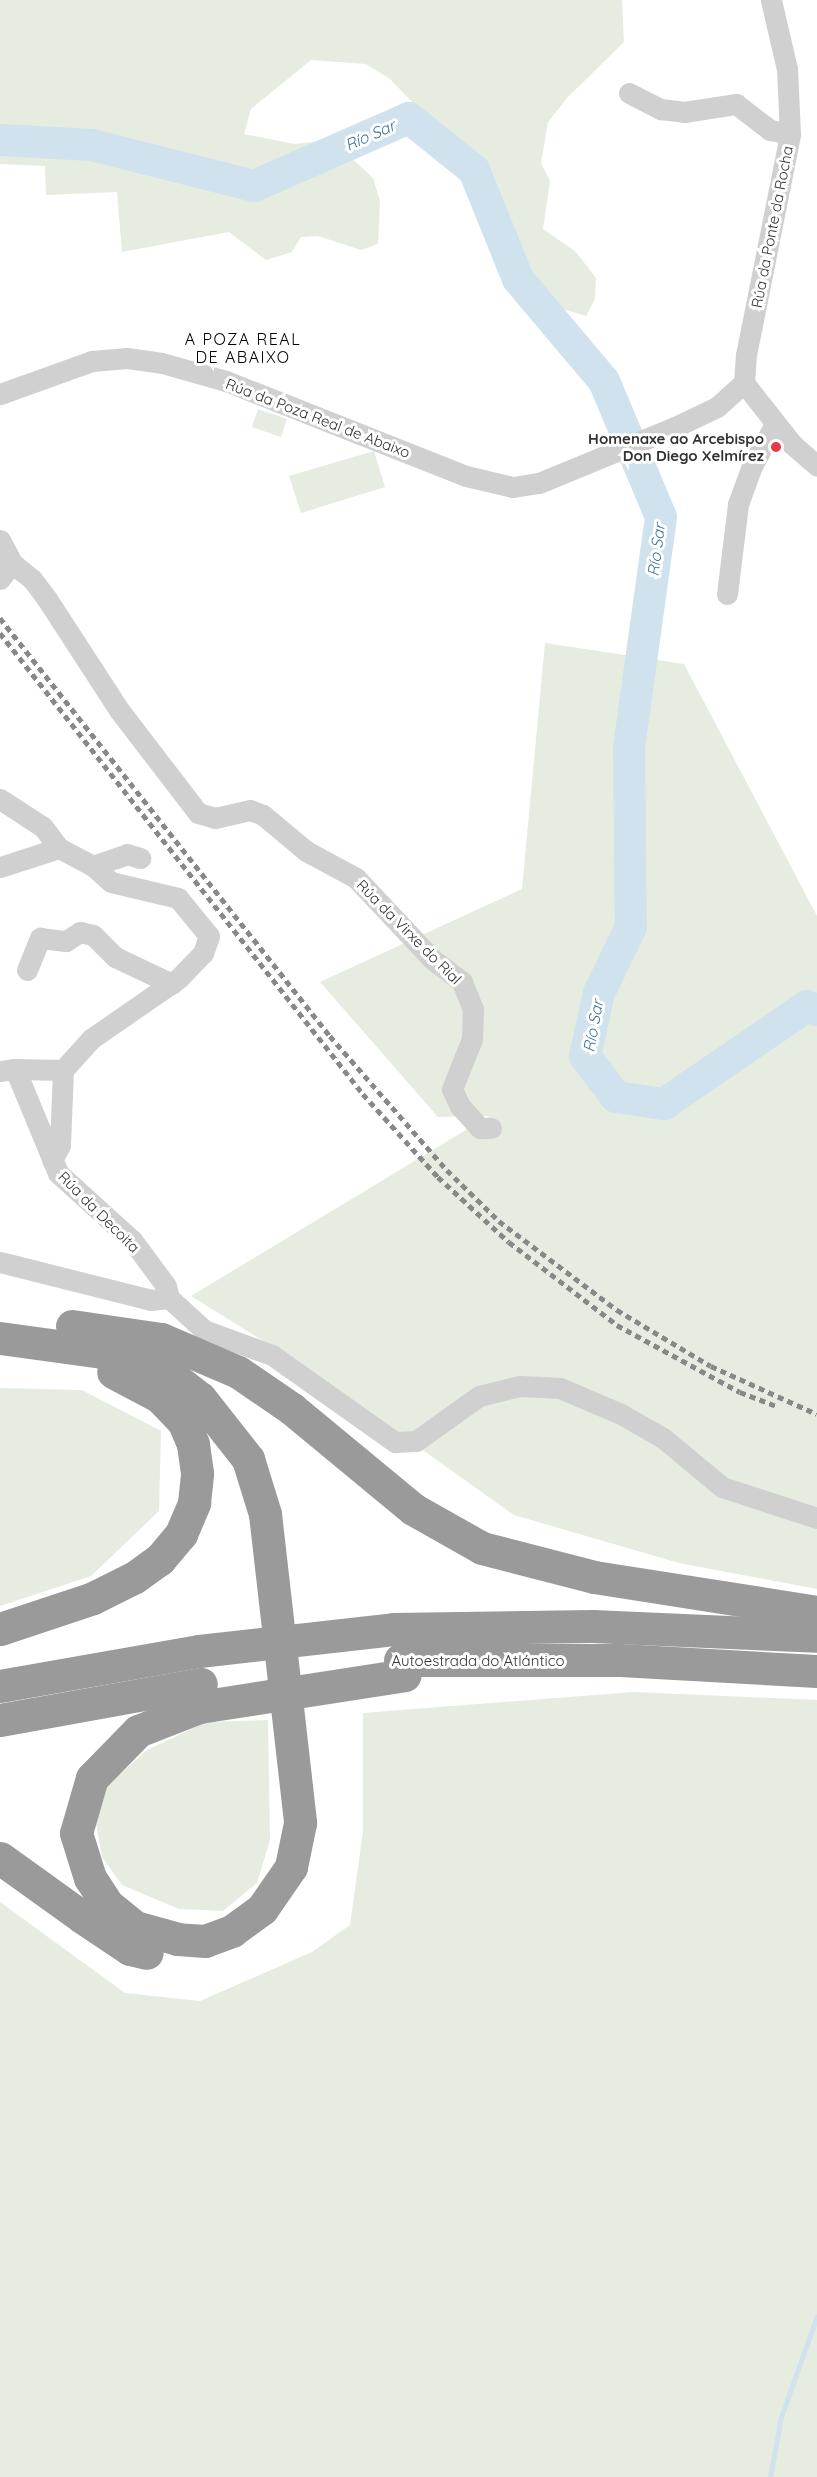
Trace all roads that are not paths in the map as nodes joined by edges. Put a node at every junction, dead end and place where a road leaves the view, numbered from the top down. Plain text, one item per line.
1 (771, 0) edge
2 (629, 93) dead end
3 (790, 134) junction
4 (744, 383) junction
5 (0, 394) edge
6 (775, 424) junction
7 (817, 466) edge
8 (0, 540) edge
9 (6, 571) edge
10 (727, 594) dead end
11 (0, 799) edge
12 (59, 848) junction
13 (140, 858) dead end
14 (93, 866) junction
15 (0, 867) edge
16 (27, 970) dead end
17 (172, 984) junction
18 (7, 1070) edge
19 (63, 1070) junction
20 (491, 1128) dead end
21 (52, 1160) junction
22 (0, 1262) edge
23 (169, 1298) junction
24 (0, 1315) edge
25 (122, 1334) junction
26 (0, 1338) edge
27 (0, 1347) edge
28 (817, 1518) edge
29 (817, 1612) edge
30 (0, 1629) edge
31 (817, 1636) edge
32 (399, 1655) junction
33 (817, 1671) edge
34 (0, 1686) edge
35 (200, 1696) junction
36 (0, 1720) edge
37 (0, 1858) edge

1 - 3 street, Rúa da Ponte da Rocha
2 - 3 street
3 - 4 street, Rúa da Ponte da Rocha
4 - 5 street, Rúa da Poza Real de Abaixo
4 - 6 street
6 - 7 street
6 - 10 street
8 - 9 street
9 - 20 street, Rúa da Virxe do Rial
11 - 12 street
12 - 14 street
12 - 15 street
13 - 14 street
14 - 17 street
16 - 17 street
17 - 19 street
18 - 19 street
18 - 21 street, Rúa da Decoita
19 - 21 street
21 - 23 street, Rúa da Decoita
22 - 23 street
23 - 28 street
24 - 25 highway
25 - 29 highway
25 - 37 highway
26 - 35 highway
27 - 30 highway
31 - 32 highway, Autoestrada do Atlántico
32 - 33 highway, Autoestrada do Atlántico
32 - 34 highway, Autoestrada do Atlántico, bridge
32 - 35 highway, Autoestrada do Atlántico
35 - 36 highway, Autoestrada do Atlántico

